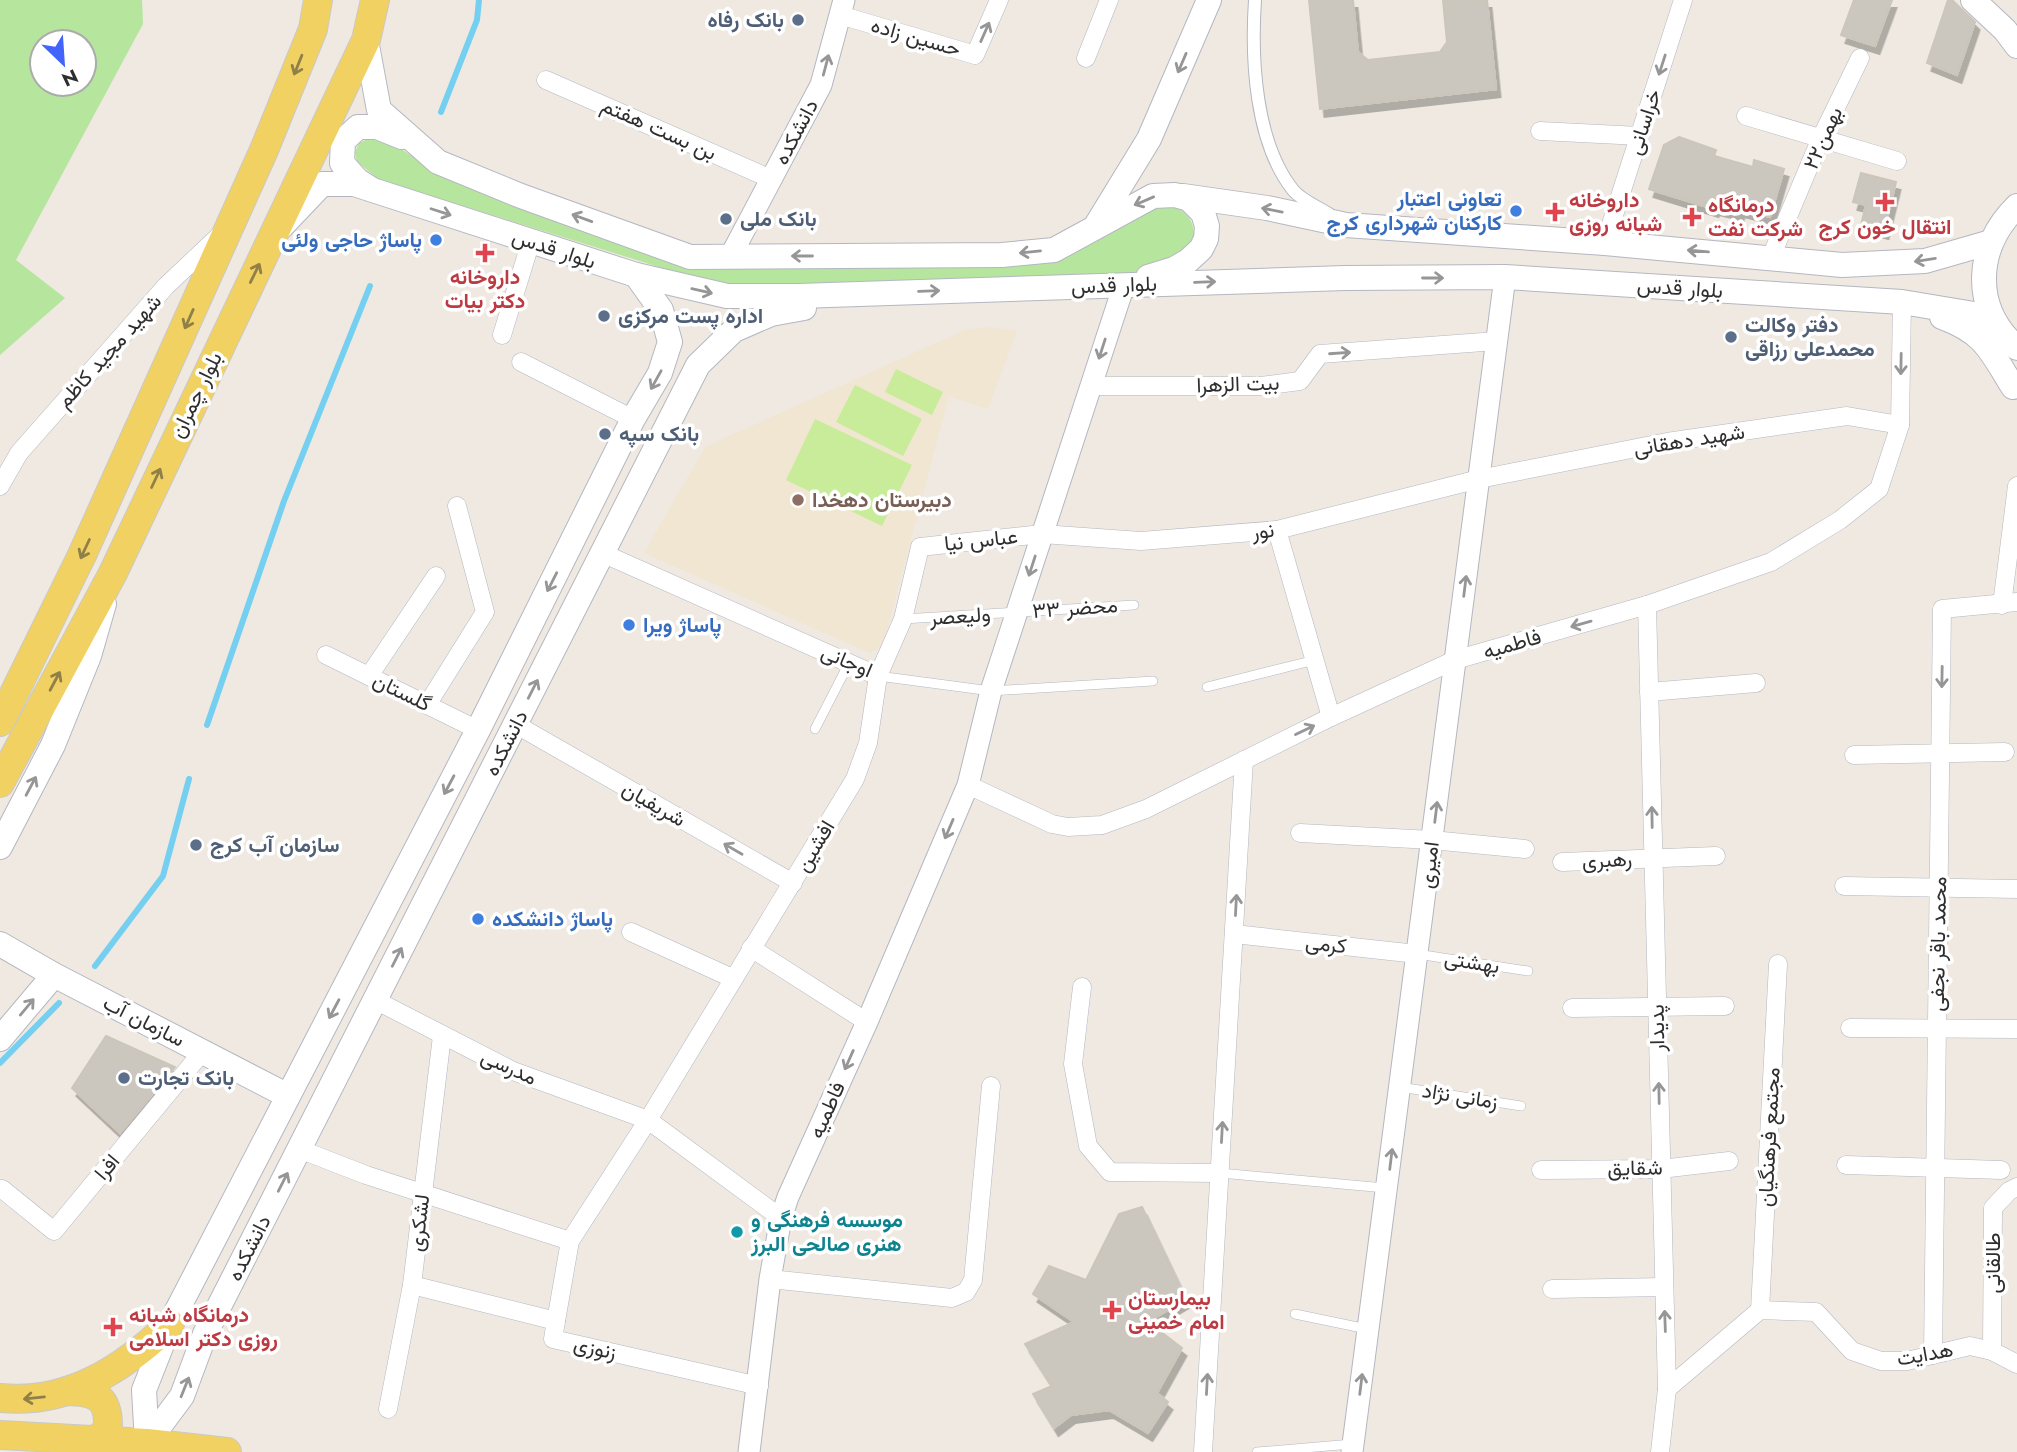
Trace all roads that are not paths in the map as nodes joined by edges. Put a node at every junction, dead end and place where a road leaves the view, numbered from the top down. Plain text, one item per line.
1 (318, 0) edge
2 (375, 0) edge
3 (999, 0) edge
4 (1109, 0) edge
5 (1209, 0) edge
6 (1255, 0) edge
7 (1683, 0) edge
8 (1973, 0) edge
9 (842, 7) edge
10 (366, 40) junction
11 (2017, 46) edge
12 (1086, 58) dead end
13 (1860, 58) dead end
14 (546, 80) dead end
15 (1746, 116) dead end
16 (1540, 131) dead end
17 (1640, 136) junction
18 (1821, 138) junction
19 (412, 142) junction
20 (1897, 161) dead end
21 (771, 180) junction
22 (376, 192) junction
23 (1175, 195) junction
24 (2017, 206) edge
25 (1346, 225) junction
26 (230, 226) junction
27 (1093, 230) junction
28 (273, 236) junction
29 (531, 242) junction
30 (1991, 242) junction
31 (1605, 243) junction
32 (730, 257) junction
33 (1771, 257) junction
34 (636, 275) junction
35 (1505, 277) junction
36 (1124, 285) junction
37 (876, 293) junction
38 (1902, 302) junction
39 (1992, 317) junction
40 (502, 335) dead end
41 (1497, 341) junction
42 (2012, 344) edge
43 (521, 362) dead end
44 (1090, 386) junction
45 (2015, 392) edge
46 (633, 419) junction
47 (1900, 425) junction
48 (1479, 480) junction
49 (0, 486) edge
50 (2017, 486) edge
51 (457, 506) dead end
52 (1277, 530) junction
53 (1042, 534) junction
54 (920, 547) joint
55 (602, 554) junction
56 (113, 573) junction
57 (436, 576) dead end
58 (2009, 603) edge
59 (1134, 605) dead end
60 (1647, 605) junction
61 (1017, 612) junction
62 (902, 619) junction
63 (40, 643) junction
64 (326, 655) dead end
65 (1315, 660) junction
66 (1455, 660) junction
67 (849, 663) junction
68 (369, 676) junction
69 (878, 676) junction
70 (1153, 681) dead end
71 (0, 682) edge
72 (1756, 683) dead end
73 (1207, 687) dead end
74 (991, 691) junction
75 (1649, 692) junction
76 (428, 705) junction
77 (1331, 717) junction
78 (0, 722) edge
79 (515, 724) junction
80 (815, 729) dead end
81 (478, 730) junction
82 (2005, 752) dead end
83 (1941, 753) junction
84 (1854, 755) dead end
85 (1244, 760) junction
86 (0, 783) edge
87 (968, 785) junction
88 (1300, 834) dead end
89 (1432, 840) junction
90 (0, 847) edge
91 (1525, 849) dead end
92 (1716, 856) dead end
93 (1653, 857) junction
94 (1562, 862) dead end
95 (793, 883) junction
96 (1844, 886) dead end
97 (1939, 888) junction
98 (2017, 889) edge
99 (631, 932) dead end
100 (1234, 934) junction
101 (0, 944) edge
102 (751, 948) junction
103 (1417, 954) junction
104 (1777, 964) dead end
105 (1528, 971) dead end
106 (54, 975) junction
107 (732, 978) junction
108 (1082, 987) dead end
109 (375, 1000) junction
110 (1725, 1006) dead end
111 (1572, 1008) dead end
112 (1657, 1008) junction
113 (867, 1021) junction
114 (1850, 1028) dead end
115 (2017, 1029) edge
116 (1937, 1030) junction
117 (442, 1036) junction
118 (0, 1039) edge
119 (203, 1051) junction
120 (990, 1086) dead end
121 (1400, 1087) junction
122 (288, 1096) junction
123 (1521, 1106) dead end
124 (648, 1120) junction
125 (299, 1149) junction
126 (1729, 1161) dead end
127 (1846, 1165) dead end
128 (1661, 1169) junction
129 (1935, 1169) junction
130 (1541, 1170) dead end
131 (2001, 1170) dead end
132 (1220, 1173) junction
133 (2017, 1187) edge
134 (1387, 1188) junction
135 (2, 1189) edge
136 (423, 1194) junction
137 (781, 1218) junction
138 (570, 1241) junction
139 (770, 1279) junction
140 (412, 1286) junction
141 (1664, 1287) junction
142 (1552, 1289) dead end
143 (1760, 1310) junction
144 (1295, 1314) dead end
145 (556, 1321) junction
146 (170, 1324) junction
147 (1368, 1329) junction
148 (205, 1334) junction
149 (1992, 1350) junction
150 (1933, 1355) junction
151 (2017, 1364) edge
152 (759, 1385) junction
153 (1667, 1389) junction
154 (67, 1391) junction
155 (0, 1398) edge
156 (388, 1409) dead end
157 (0, 1435) edge
158 (94, 1442) junction
159 (146, 1443) junction
160 (39, 1445) edge
161 (1353, 1448) edge
162 (227, 1452) edge
163 (749, 1452) edge
164 (1203, 1452) edge
165 (1257, 1452) edge
166 (1660, 1452) edge

1 -> 26 main road, بلوار چمران
2 - 10 main road, بلوار چمران
9 -> 3 street, حسین زاده
4 - 12 street
5 -> 27 main road
6 - 25 street
7 -> 17 street, خراسانی
8 - 11 main road
21 -> 9 street, دانشکده
10 - 19 main road, بلوار قدس
10 - 28 main road, بلوار چمران
13 - 18 street, ۲۲بهمن
14 - 21 street, بن بست هفتم
15 - 18 street
16 - 17 street
17 - 31 street, خراسانی
18 - 20 street
18 - 33 street, ۲۲بهمن
19 - 22 main road
32 -> 19 main road, بلوار قدس
21 - 32 street, دانشکده
22 - 28 main road, بلوار قدس
22 -> 29 main road, بلوار قدس
25 -> 23 main road, بلوار قدس
23 -> 27 main road, بلوار قدس
23 - 36 main road
24 - 30 main road
25 - 31 main road, بلوار قدس
26 - 49 street, شهید مجید کاظم
26 -> 63 main road, بلوار چمران
27 -> 32 main road, بلوار قدس
56 -> 28 main road, بلوار چمران
29 - 34 main road, بلوار قدس
29 - 40 street
30 -> 33 main road, بلوار قدس
30 - 39 main road
33 -> 31 main road, بلوار قدس
34 -> 37 main road, بلوار قدس
34 -> 46 main road, دانشکده
36 -> 35 main road, بلوار قدس
35 - 38 main road, بلوار قدس
35 - 41 street, امیری
37 -> 36 main road, بلوار قدس
36 -> 44 street, فاطمیه
37 - 55 main road, دانشکده
38 - 39 main road, بلوار قدس
38 - 45 main road
38 -> 47 street, فاطمیه
39 - 42 main road
44 -> 41 street, بیت الزهرا
41 - 48 street, امیری
42 - 45 main road
43 - 46 street
44 - 53 street, فاطمیه
46 -> 81 main road, دانشکده
47 - 48 street, شهید دهقانی
47 - 60 street, فاطمیه
48 - 52 street, نور
66 -> 48 street, امیری
50 - 58 street
51 - 76 street
52 - 53 street, نور
52 - 65 street
53 - 54 street, عباس نیا
53 -> 61 street, فاطمیه
54 - 62 street, افشین
55 - 67 street, اوجانی
79 -> 55 main road, دانشکده
86 -> 56 main road, بلوار چمران
90 -> 56 main road
57 - 68 street
58 -> 83 street, محمد باقر نجفی
59 - 61 lane, محضر ۳۳
60 -> 66 street, فاطمیه
60 - 75 street, پدیدار
61 - 62 lane, ولیعصر
61 - 74 street, فاطمیه
62 - 69 street, افشین
63 - 71 main road
63 - 78 main road, بلوار چمران
64 - 68 street, گلستان
65 - 73 lane
65 - 77 street
66 - 77 street, فاطمیه
89 -> 66 street, امیری
67 - 69 street, اوجانی
67 - 80 lane
68 - 76 street, گلستان
69 - 74 lane, اوجانی
69 - 95 street, افشین
70 - 74 lane, اوجانی
72 - 75 street
74 - 87 street, فاطمیه
93 -> 75 street, پدیدار
76 - 81 street, گلستان
85 -> 77 street, فاطمیه
95 -> 79 street, شریفیان
109 -> 79 main road, دانشکده
81 -> 122 main road, دانشکده
82 - 83 street
83 - 84 street
83 - 97 street, محمد باقر نجفی
85 - 87 street, فاطمیه
100 -> 85 street
87 -> 113 street, فاطمیه
88 - 89 street
89 - 91 street
89 - 103 street, امیری
92 - 93 street, رهبری
93 - 94 street, رهبری
93 - 112 street, پدیدار
95 - 102 street, افشین
96 - 97 street
97 - 98 street
97 - 116 street, محمد باقر نجفی
99 - 107 street
100 - 103 street, کرمی
132 -> 100 street
101 - 106 main road, سازمان آب
102 - 107 street, افشین
102 - 113 street
103 - 105 lane, بهشتی
103 - 121 street, امیری
104 - 143 street, مجتمع فرهنگیان
118 -> 106 main road
106 - 119 main road, سازمان آب
107 - 124 street, افشین
108 - 132 street
109 - 117 street, مدرسی
109 - 125 main road, دانشکده
110 - 112 street
111 - 112 street
128 -> 112 street, پدیدار
113 -> 137 street, فاطمیه
114 - 116 street
115 - 116 street
116 - 129 street, محمد باقر نجفی
117 - 124 street, مدرسی
117 - 136 street, لشکری
119 - 122 main road, سازمان آب
119 - 135 street, افرا
120 - 139 street
121 - 123 lane, زمانی نژاد
134 -> 121 street, امیری
122 - 146 main road, دانشکده
124 - 137 street, مدرسی
124 - 138 street
125 - 136 street
148 -> 125 main road, دانشکده
126 - 128 street, شقایق
127 - 129 street
128 - 130 street, شقایق
128 - 141 street, پدیدار
129 - 131 street
129 - 150 street, محمد باقر نجفی
132 - 134 lane
164 -> 132 street
133 - 149 street, طالقانی
134 - 147 street, امیری
136 - 138 street
136 - 140 street, لشکری
137 - 139 street, فاطمیه
138 - 145 street
139 - 152 street, فاطمیه
140 - 145 street, زنوزی
140 - 156 street, لشکری
141 - 142 street
153 -> 141 street, پدیدار
143 - 150 street, هدایت
143 - 153 street
144 - 147 lane
145 - 152 street, زنوزی
146 - 148 main road
146 - 154 main road
146 - 159 main road, دانشکده
161 -> 147 street, امیری
159 -> 148 main road, دانشکده
149 - 150 street, هدایت
149 - 151 street, هدایت
152 - 163 street, فاطمیه
153 - 166 street, پدیدار
154 -> 155 main road
154 - 158 main road
157 - 160 main road
158 - 159 main road
158 - 160 main road
159 - 162 main road
161 - 165 lane

